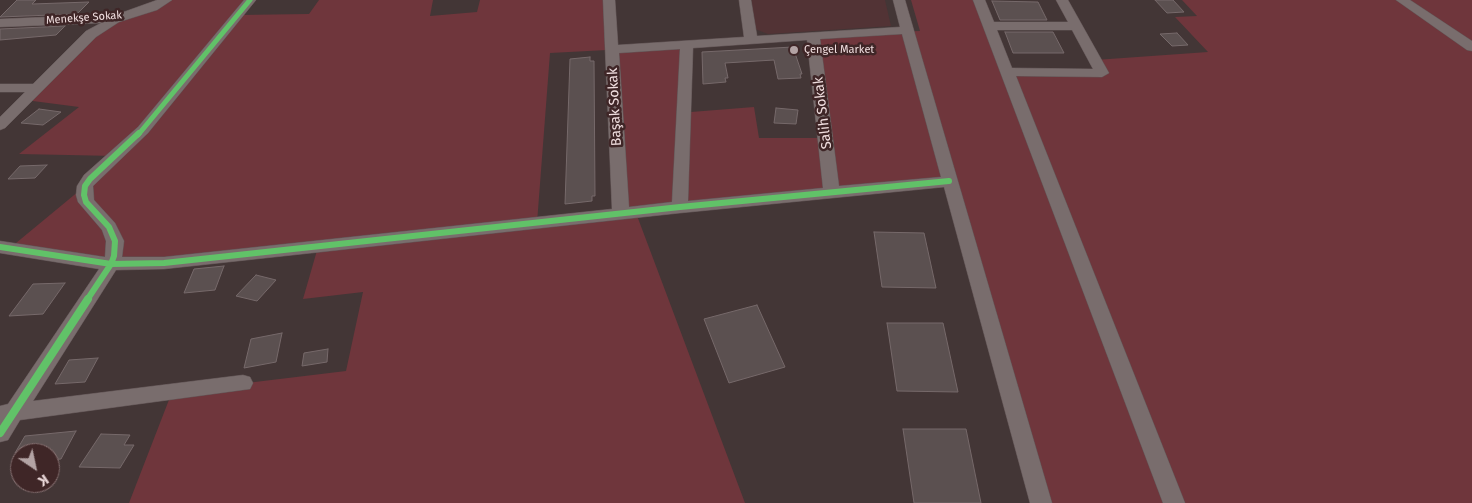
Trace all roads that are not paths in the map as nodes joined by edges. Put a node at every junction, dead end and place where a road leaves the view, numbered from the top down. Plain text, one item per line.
1 (166, 0) edge
2 (250, 0) edge
3 (609, 0) edge
4 (745, 0) edge
5 (899, 0) edge
6 (979, 0) edge
7 (1062, 0) edge
8 (1402, 0) edge
9 (119, 18) junction
10 (0, 23) edge
11 (989, 26) junction
12 (1077, 26) junction
13 (907, 30) junction
14 (813, 35) junction
15 (751, 39) junction
16 (688, 43) junction
17 (1472, 47) edge
18 (612, 49) junction
19 (1007, 72) junction
20 (0, 88) edge
21 (37, 88) junction
22 (0, 125) edge
23 (949, 181) junction
24 (832, 192) junction
25 (680, 207) junction
26 (621, 214) junction
27 (0, 247) edge
28 (111, 264) junction
29 (243, 383) dead end
30 (6, 413) edge
31 (0, 433) edge
32 (1040, 503) edge
33 (1174, 503) edge

1 - 9 street, Menekşe Sokak
2 - 28 street
3 - 18 street, Başak Sokak
4 - 15 street
5 - 13 street
6 - 11 street
7 - 12 street
8 - 17 street
9 - 10 street, Menekşe Sokak
9 - 21 street
11 - 12 street
11 - 19 street
12 - 19 street
13 - 14 street
13 - 23 street
14 - 15 street
14 - 24 street, Salih Sokak
15 - 16 street
16 - 18 street
16 - 25 street
18 - 26 street, Başak Sokak
19 - 33 street
20 - 21 street
21 - 22 street
23 - 24 street
23 - 32 street
24 - 25 street
25 - 26 street
26 - 28 street
27 - 28 street
28 - 30 street
29 - 30 street
30 - 31 street

